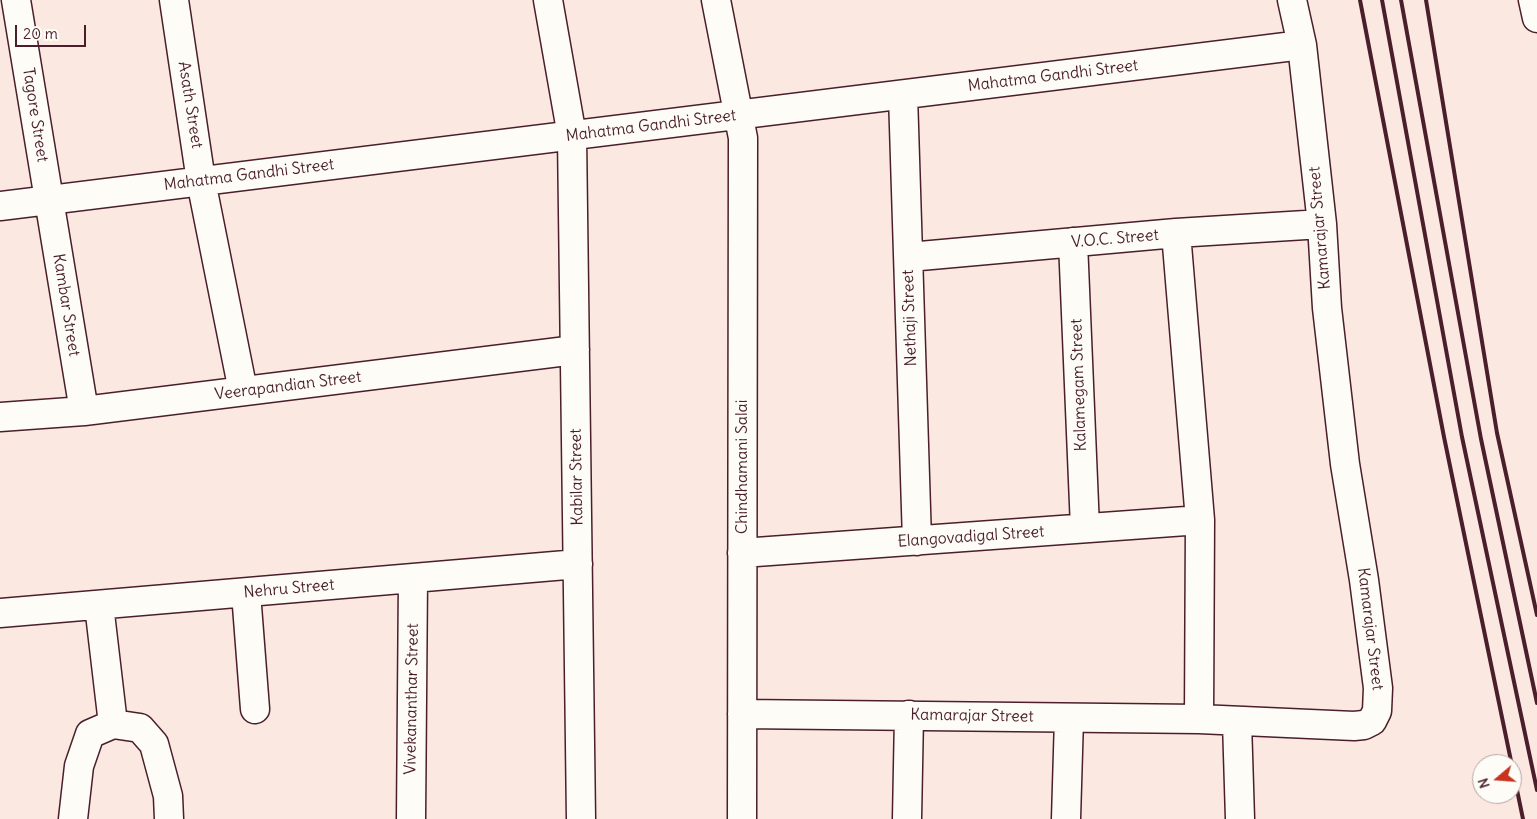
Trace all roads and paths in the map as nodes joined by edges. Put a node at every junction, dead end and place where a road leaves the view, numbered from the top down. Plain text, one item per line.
1 (16, 0) edge
2 (174, 0) edge
3 (548, 0) edge
4 (716, 0) edge
5 (1292, 0) edge
6 (1533, 0) edge
7 (1537, 18) edge
8 (1302, 45) junction
9 (903, 95) junction
10 (738, 115) junction
11 (572, 136) junction
12 (202, 181) junction
13 (49, 200) junction
14 (0, 206) edge
15 (1322, 224) junction
16 (1176, 233) junction
17 (1072, 242) junction
18 (908, 256) junction
19 (575, 350) junction
20 (243, 391) junction
21 (84, 411) junction
22 (0, 417) edge
23 (1200, 520) junction
24 (1085, 528) junction
25 (917, 541) junction
26 (742, 553) junction
27 (578, 564) junction
28 (413, 578) junction
29 (246, 592) junction
30 (99, 605) junction
31 (0, 613) edge
32 (254, 708) dead end
33 (742, 714) junction
34 (909, 715) junction
35 (1069, 718) junction
36 (1199, 720) junction
37 (1237, 722) junction
38 (113, 724) junction
39 (73, 819) edge
40 (169, 819) edge
41 (411, 819) edge
42 (581, 819) edge
43 (742, 819) edge
44 (907, 819) edge
45 (1066, 819) edge
46 (1240, 819) edge

1 - 13 street, Tagore Street
2 - 12 street, Asath Street
3 - 11 street, Kabilar Street
4 - 10 street, Chindhamani Salai
5 - 8 street, Kamarajar Street
6 - 7 street
8 - 9 street, Mahatma Gandhi Street
8 - 15 street, Kamarajar Street
9 - 10 street, Mahatma Gandhi Street
9 - 18 street, Nethaji Street
10 - 11 street, Mahatma Gandhi Street
10 - 26 street, Chindhamani Salai
11 - 12 street, Mahatma Gandhi Street
11 - 19 street, Kabilar Street
12 - 13 street, Mahatma Gandhi Street
12 - 20 street, Asath Street
13 - 14 street, Mahatma Gandhi Street
13 - 21 street, Kambar Street
15 - 16 street, V.O.C. Street
15 - 37 street, Kamarajar Street
16 - 17 street, V.O.C. Street
16 - 23 street
17 - 18 street, V.O.C. Street
17 - 24 street, Kalamegam Street
18 - 25 street, Nethaji Street
19 - 20 street, Veerapandian Street
19 - 27 street, Kabilar Street
20 - 21 street, Veerapandian Street
21 - 22 street, Veerapandian Street
23 - 24 street, Elangovadigal Street
23 - 36 street
24 - 25 street, Elangovadigal Street
25 - 26 street, Elangovadigal Street
26 - 33 street, Chindhamani Salai
27 - 28 street, Nehru Street
27 - 42 street, Kabilar Street
28 - 29 street, Nehru Street
28 - 41 street, Vivekananthar Street
29 - 30 street, Nehru Street
29 - 32 street
30 - 31 street, Nehru Street
30 - 38 street
33 - 34 street, Kamarajar Street
33 - 43 street, Chindhamani Salai
34 - 35 street, Kamarajar Street
34 - 44 street
35 - 36 street, Kamarajar Street
35 - 45 street
36 - 37 street, Kamarajar Street
37 - 46 street
38 - 39 street
38 - 40 street

